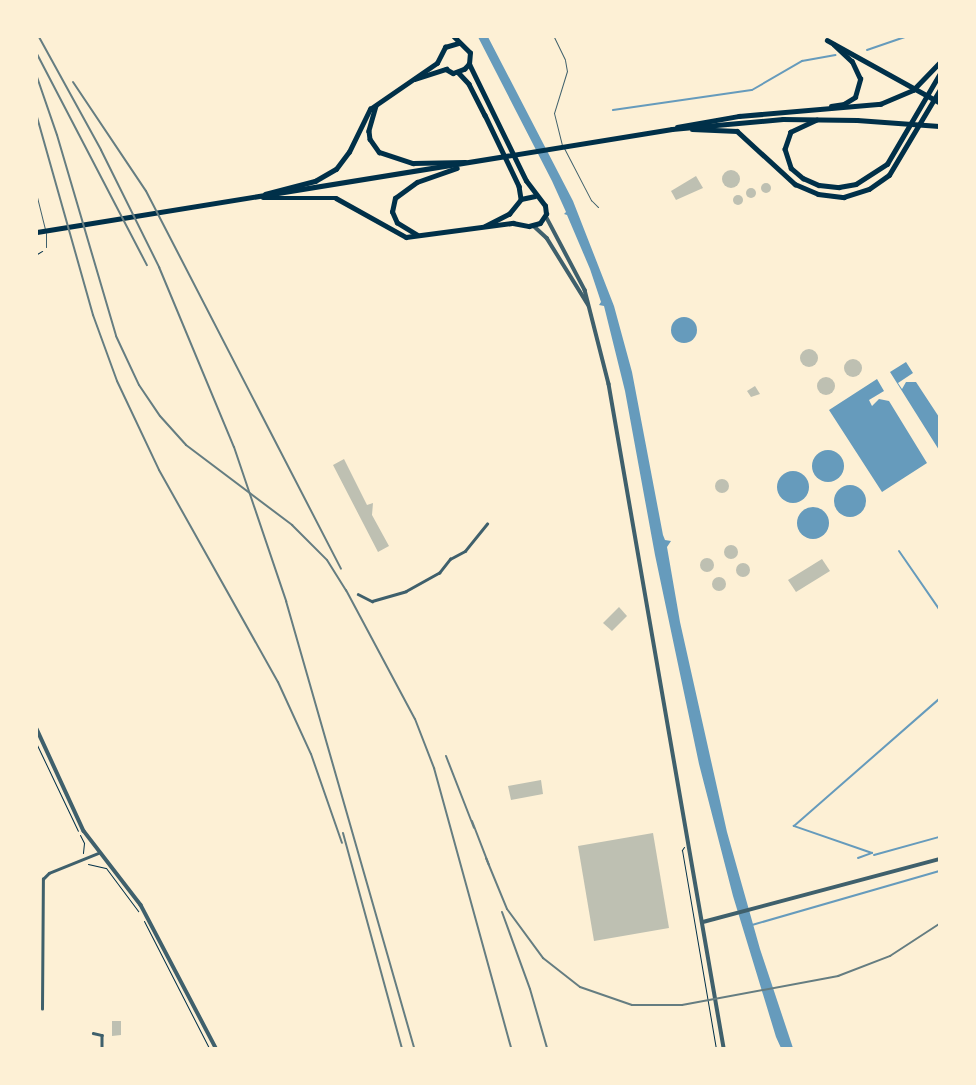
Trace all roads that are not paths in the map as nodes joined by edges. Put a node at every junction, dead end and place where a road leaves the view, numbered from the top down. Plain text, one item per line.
1 (454, 37) edge
2 (554, 37) edge
3 (825, 38) edge
4 (445, 40) dead end
5 (459, 43) junction
6 (445, 47) junction
7 (440, 57) junction
8 (939, 63) edge
9 (469, 64) junction
10 (446, 69) junction
11 (458, 72) junction
12 (939, 75) edge
13 (414, 79) junction
14 (939, 95) edge
15 (378, 102) junction
16 (806, 110) junction
17 (822, 119) junction
18 (939, 126) edge
19 (672, 129) junction
20 (480, 162) junction
21 (37, 197) edge
22 (536, 197) junction
23 (255, 198) junction
24 (521, 199) junction
25 (598, 207) dead end
26 (516, 208) junction
27 (546, 214) junction
28 (520, 222) junction
29 (534, 226) junction
30 (480, 228) junction
31 (37, 232) edge
32 (422, 236) junction
33 (46, 247) road end
34 (589, 306) junction
35 (487, 524) dead end
36 (358, 594) dead end
37 (37, 729) edge
38 (98, 853) junction
39 (939, 859) edge
40 (703, 922) junction
41 (42, 1009) dead end
42 (93, 1033) dead end
43 (102, 1048) edge
44 (216, 1048) edge
45 (724, 1048) edge

1 - 5 main road
2 - 25 lane
3 - 14 main road
3 - 16 main road
4 - 6 main road
5 - 6 main road
5 - 9 main road
6 - 7 main road
7 - 10 main road
7 - 13 main road
8 - 16 main road
9 - 11 main road
9 - 22 main road
10 - 11 main road
10 - 13 main road
11 - 24 main road
12 - 17 main road
13 - 15 main road
14 - 19 main road
15 - 20 main road
15 - 23 main road
16 - 19 main road
17 - 18 main road
17 - 19 main road
19 - 20 main road
20 - 23 main road
20 - 32 main road
21 - 33 lane
22 - 24 main road
22 - 27 main road
23 - 31 main road
23 - 32 main road
24 - 26 main road
26 - 28 main road
26 - 30 main road
27 - 29 main road
27 - 34 street
28 - 29 main road
28 - 30 main road
29 - 34 street
30 - 32 main road
34 - 40 street
35 - 36 street
37 - 38 street
38 - 41 street
38 - 44 street
39 - 40 street
40 - 45 street
42 - 43 street

